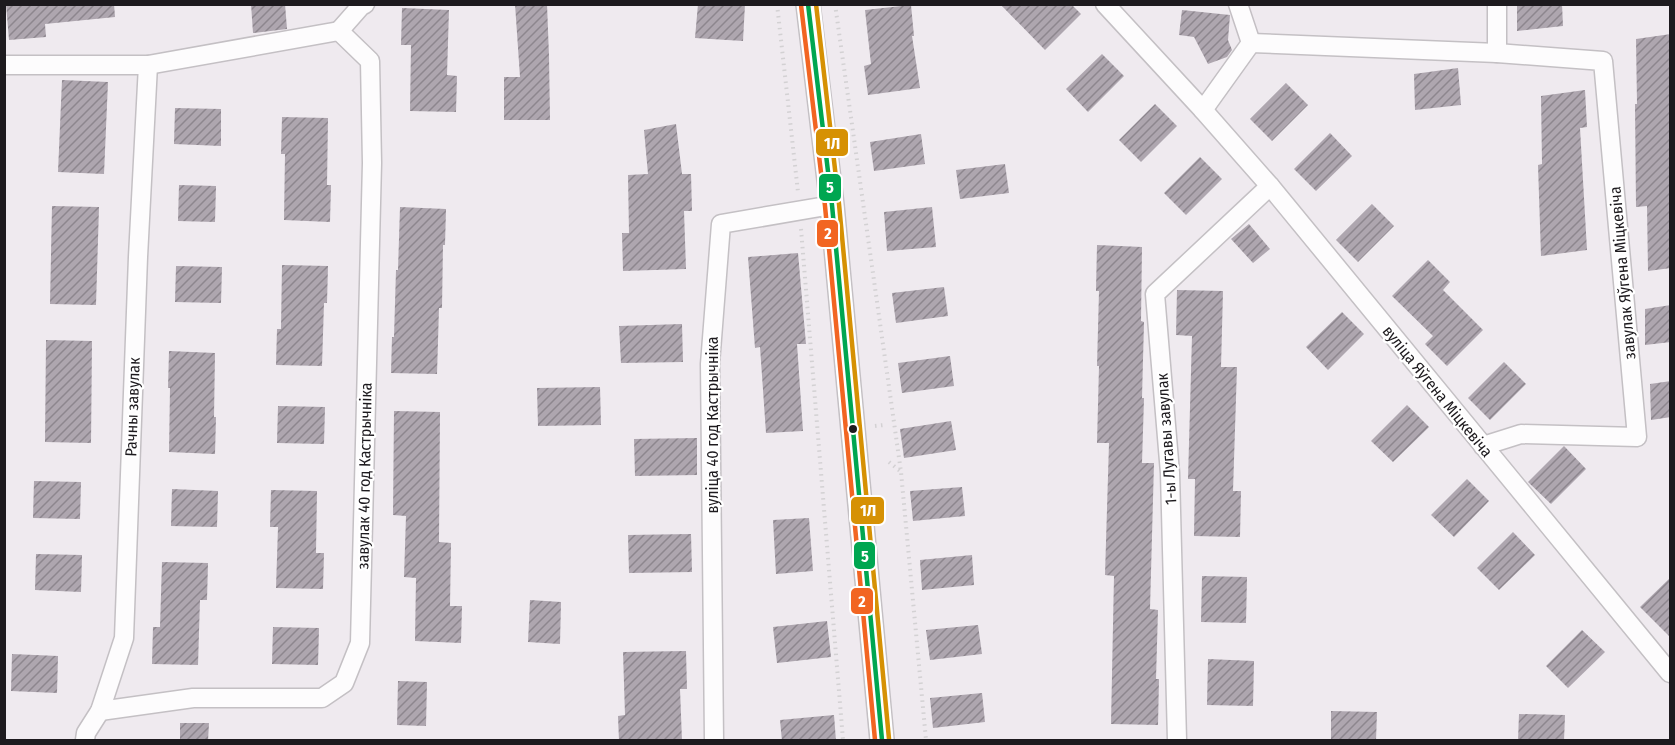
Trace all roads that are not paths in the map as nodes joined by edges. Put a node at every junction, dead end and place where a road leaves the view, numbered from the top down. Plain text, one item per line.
1 (365, 4) edge
2 (808, 4) edge
3 (1105, 4) edge
4 (1238, 4) edge
5 (1497, 4) edge
6 (339, 31) junction
7 (1251, 43) junction
8 (1497, 52) junction
9 (4, 65) edge
10 (148, 65) junction
11 (1203, 110) junction
12 (1270, 186) junction
13 (832, 205) junction
14 (1483, 446) junction
15 (1671, 674) edge
16 (100, 711) junction
17 (85, 741) edge
18 (714, 741) edge
19 (882, 741) edge
20 (1177, 741) edge

1 - 6 street
2 - 13 street
3 - 11 street, вуліца Яўгена Міцкевіча
4 - 7 street
5 - 8 street
6 - 10 street
6 - 16 street, завулак 40 год Кастрычніка
7 - 8 street, завулак Яўгена Міцкевіча
7 - 11 street
8 - 14 street, завулак Яўгена Міцкевіча
9 - 10 street
10 - 16 street, Рачны завулак
11 - 12 street, вуліца Яўгена Міцкевіча
12 - 14 street, вуліца Яўгена Міцкевіча
12 - 20 street, 1-ы Лугавы завулак
13 - 18 street, вуліца 40 год Кастрычніка
13 - 19 street
14 - 15 street, вуліца Яўгена Міцкевіча
16 - 17 street, Рачны завулак

